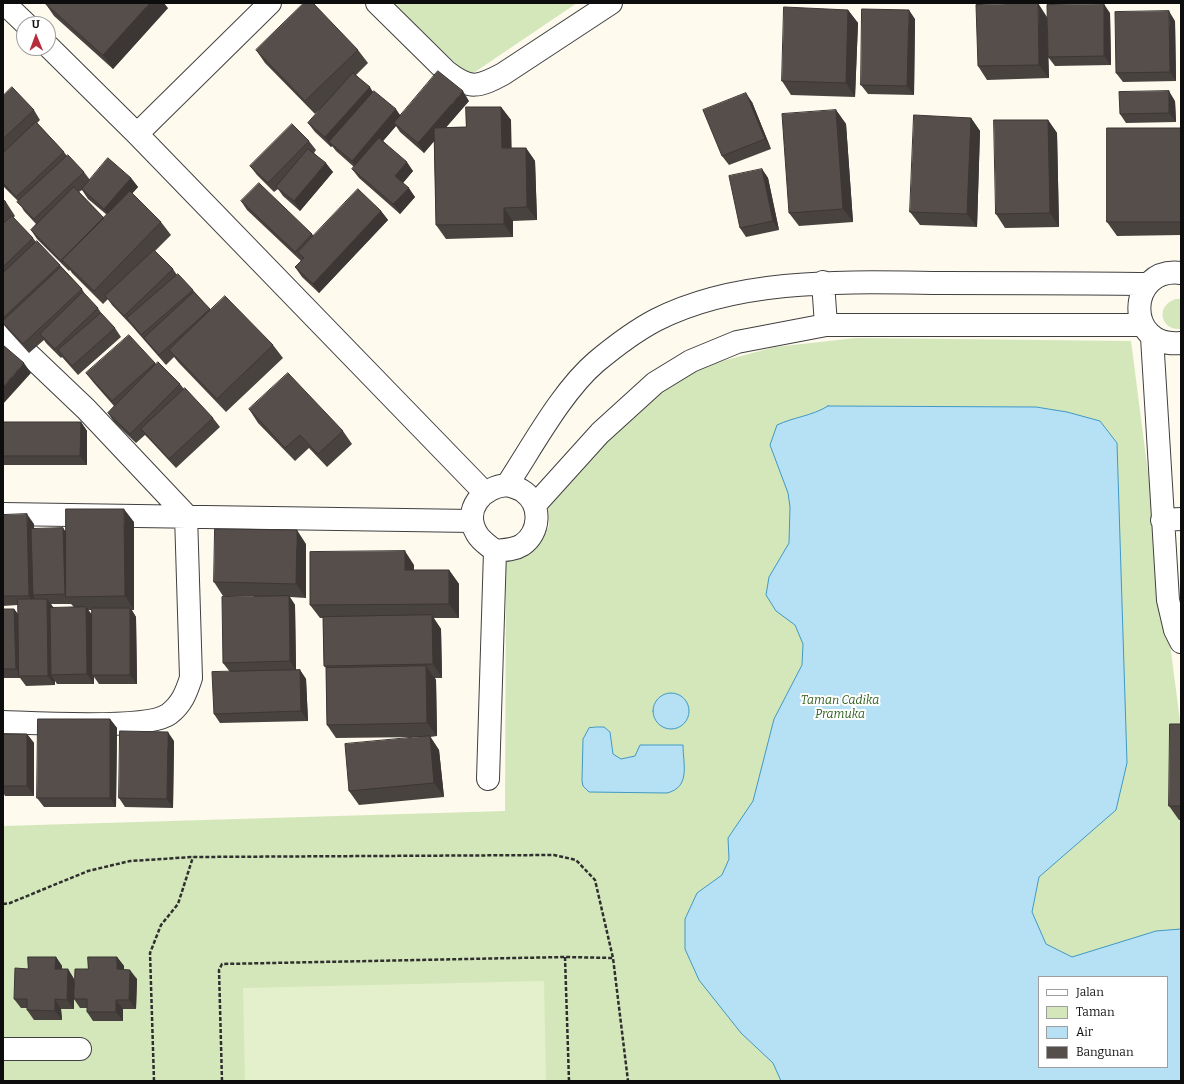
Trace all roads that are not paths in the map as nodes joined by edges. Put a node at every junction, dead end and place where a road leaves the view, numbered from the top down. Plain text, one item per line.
1 (4, 3) edge
2 (270, 3) edge
3 (377, 3) edge
4 (611, 3) edge
5 (18, 16) edge
6 (56, 54) edge
7 (137, 134) junction
8 (1181, 272) edge
9 (823, 282) junction
10 (1148, 284) junction
11 (826, 325) junction
12 (3, 330) edge
13 (1147, 331) junction
14 (1181, 343) edge
15 (507, 485) junction
16 (484, 493) junction
17 (535, 506) junction
18 (3, 514) edge
19 (186, 515) junction
20 (1172, 520) edge
21 (472, 521) junction
22 (495, 551) junction
23 (1181, 642) edge
24 (3, 722) edge
25 (488, 779) dead end
26 (3, 1049) edge
27 (80, 1049) dead end

1 - 5 street
2 - 7 street
3 - 4 street
6 - 7 street
7 - 16 street
8 - 10 street
9 - 10 street
9 - 11 street
9 - 15 street
10 - 13 street
11 - 13 street
11 - 17 street
12 - 19 street
13 - 14 street
13 - 20 street
15 - 16 street
15 - 17 street
16 - 21 street
17 - 22 street
18 - 19 street
19 - 21 street
19 - 24 street
20 - 23 street
21 - 22 street
22 - 25 street
26 - 27 street

